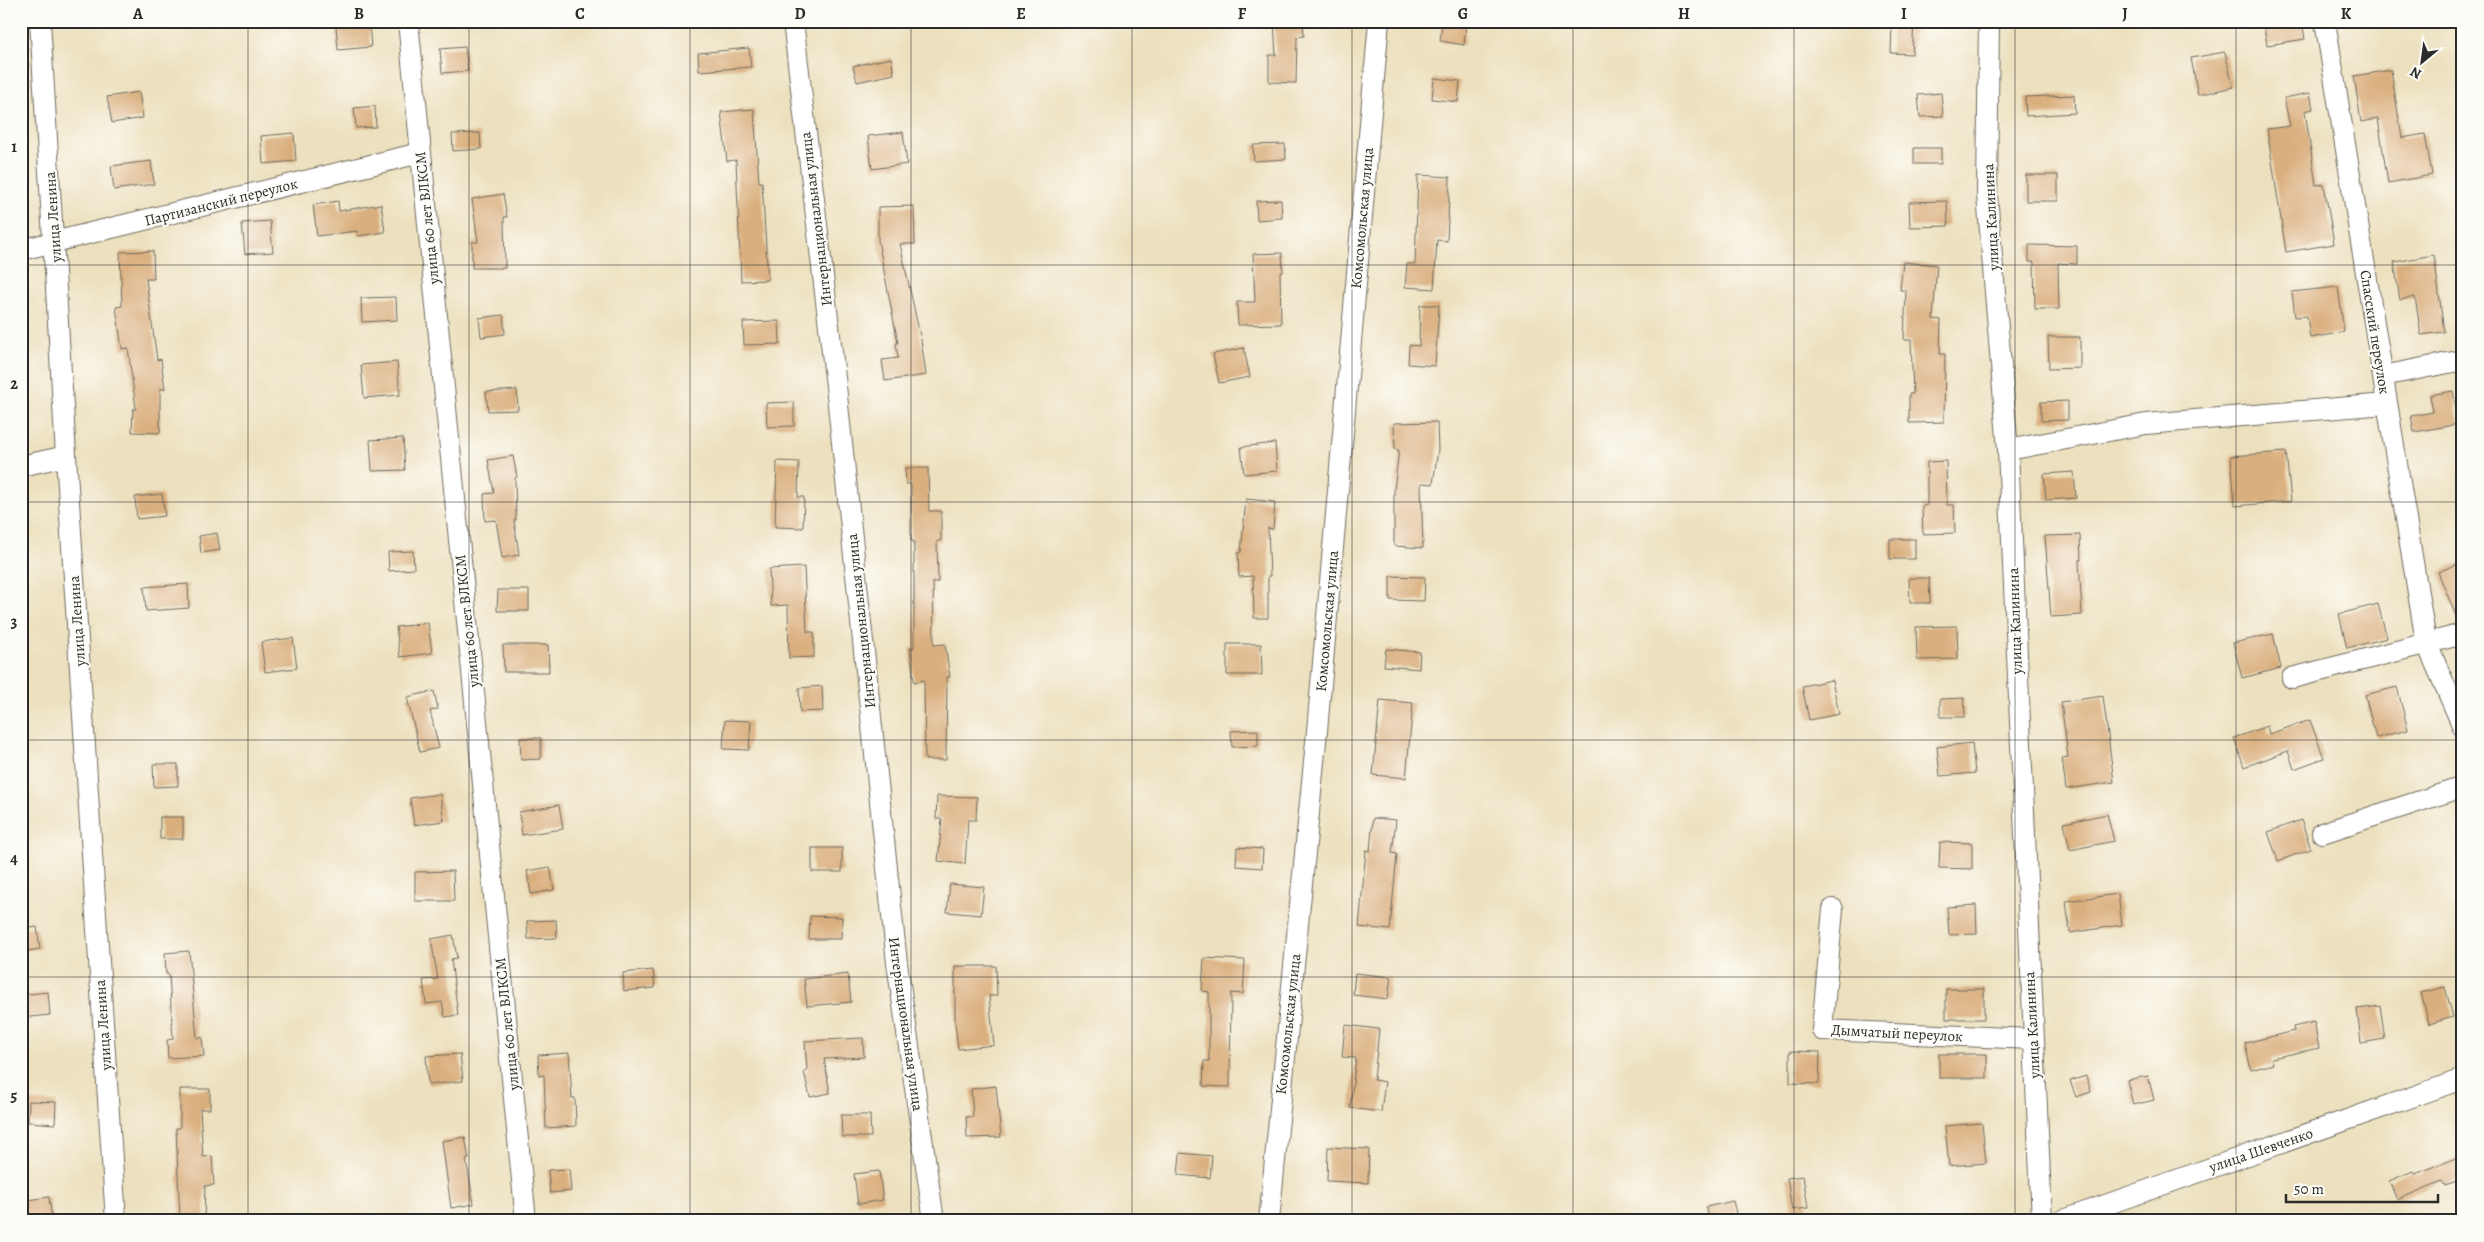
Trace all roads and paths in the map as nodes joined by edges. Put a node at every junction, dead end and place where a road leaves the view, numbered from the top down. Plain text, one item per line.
1 (40, 21) edge
2 (408, 21) edge
3 (793, 21) edge
4 (1379, 21) edge
5 (1989, 21) edge
6 (2325, 21) edge
7 (420, 153) junction
8 (55, 242) junction
9 (21, 250) edge
10 (2463, 360) edge
11 (2383, 376) junction
12 (2386, 404) junction
13 (2008, 450) junction
14 (66, 456) junction
15 (21, 466) edge
16 (2463, 634) edge
17 (2426, 642) junction
18 (2292, 678) dead end
19 (2463, 727) edge
20 (2463, 786) edge
21 (2322, 833) dead end
22 (1833, 909) dead end
23 (2032, 1039) junction
24 (2463, 1079) edge
25 (116, 1221) edge
26 (526, 1221) edge
27 (934, 1221) edge
28 (1269, 1221) edge
29 (2042, 1221) edge
30 (2060, 1221) edge

1 - 8 street, улица Ленина
2 - 7 street, улица 60 лет ВЛКСМ
3 - 27 street, Интернациональная улица
4 - 28 street, Комсомольская улица
5 - 13 street, улица Калинина
6 - 11 street, Спасский переулок
7 - 8 street, Партизанский переулок
7 - 26 street, улица 60 лет ВЛКСМ
8 - 9 street, Партизанский переулок
8 - 14 street, улица Ленина
10 - 11 street
11 - 12 street, Спасский переулок
12 - 13 street
12 - 17 street, Спасский переулок
13 - 23 street, улица Калинина
14 - 15 street
14 - 25 street, улица Ленина
16 - 17 street
17 - 18 street
17 - 19 street, Спасский переулок
20 - 21 street
22 - 23 street, Дымчатый переулок
23 - 29 street, улица Калинина
24 - 30 street, улица Шевченко

